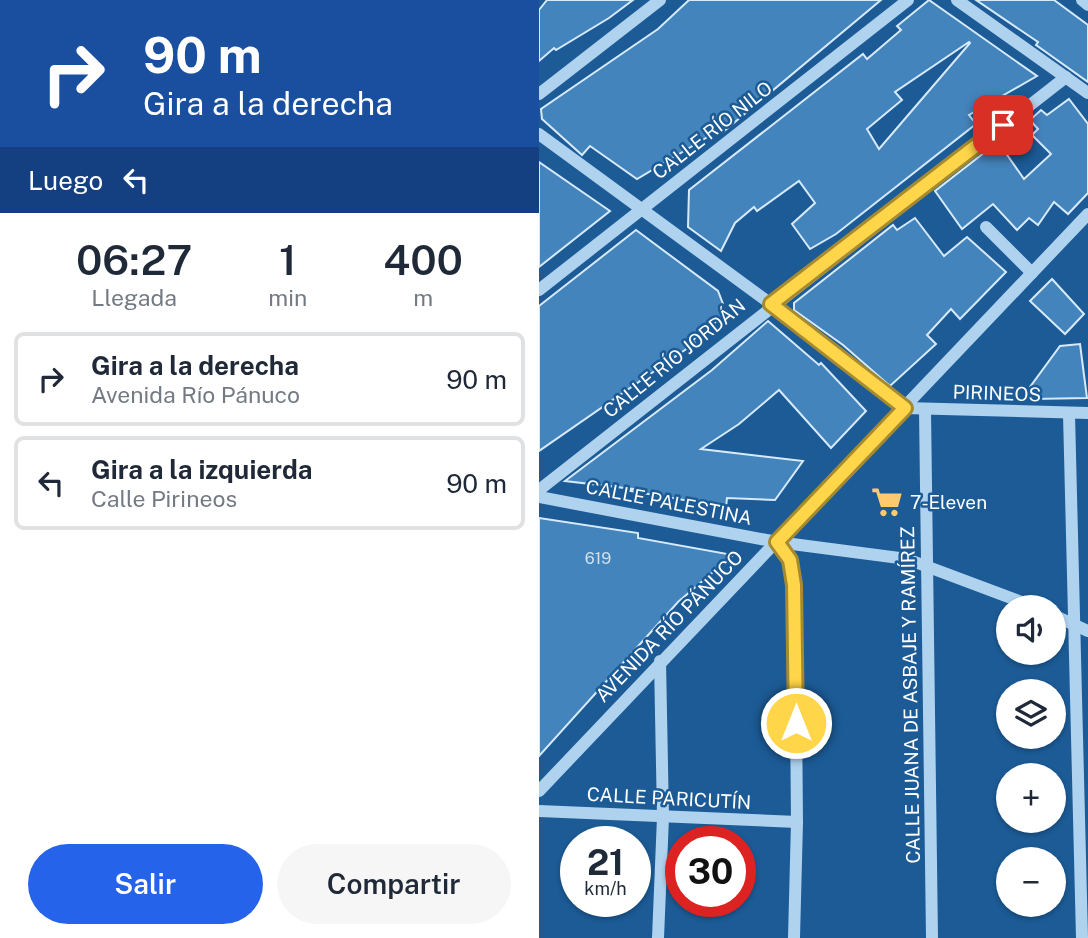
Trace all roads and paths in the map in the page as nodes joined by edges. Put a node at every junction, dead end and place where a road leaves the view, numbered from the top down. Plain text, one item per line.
1 (660, 0) edge
2 (908, 0) edge
3 (957, 0) edge
4 (1082, 0) edge
5 (1088, 5) edge
6 (1066, 77) junction
7 (1088, 93) edge
8 (539, 94) edge
9 (539, 134) edge
10 (642, 209) junction
11 (1088, 214) edge
12 (986, 228) dead end
13 (1032, 273) junction
14 (539, 290) edge
15 (771, 304) junction
16 (905, 408) junction
17 (925, 410) junction
18 (1088, 413) edge
19 (1069, 414) junction
20 (539, 490) edge
21 (539, 497) edge
22 (777, 542) junction
23 (927, 565) junction
24 (1004, 595) edge
25 (1066, 620) edge
26 (1072, 622) junction
27 (1088, 631) edge
28 (660, 661) junction
29 (539, 791) edge
30 (539, 811) edge
31 (663, 817) junction
32 (797, 822) junction
33 (658, 938) edge
34 (794, 938) edge
35 (932, 938) edge
36 (1082, 938) edge

1 - 8 street
2 - 10 street, CALLE RÍO NILO
3 - 6 street
4 - 5 street
6 - 7 street
6 - 15 street, CALLE RÍO JORDÁN
9 - 10 street
10 - 14 street, CALLE RÍO NILO
10 - 15 street
11 - 13 street, AVENIDA RÍO PÁNUCO
12 - 13 street
13 - 16 street, AVENIDA RÍO PÁNUCO
15 - 16 street
15 - 20 street, CALLE RÍO JORDÁN
16 - 17 street, PIRINEOS
16 - 22 street, AVENIDA RÍO PÁNUCO
17 - 19 street, PIRINEOS
17 - 23 street, CALLE JUANA DE ASBAJE Y RAMÍREZ
18 - 19 street, PIRINEOS
19 - 26 street
21 - 22 street, CALLE PALESTINA
22 - 23 street, CALLE PALESTINA
22 - 28 street, AVENIDA RÍO PÁNUCO
22 - 32 street
23 - 24 street, CALLE PALESTINA
23 - 35 street, CALLE JUANA DE ASBAJE Y RAMÍREZ
25 - 26 street
26 - 27 street
26 - 36 street
28 - 29 street, AVENIDA RÍO PÁNUCO
28 - 31 street
30 - 31 street, CALLE PARICUTÍN
31 - 32 street, CALLE PARICUTÍN
31 - 33 street
32 - 34 street

